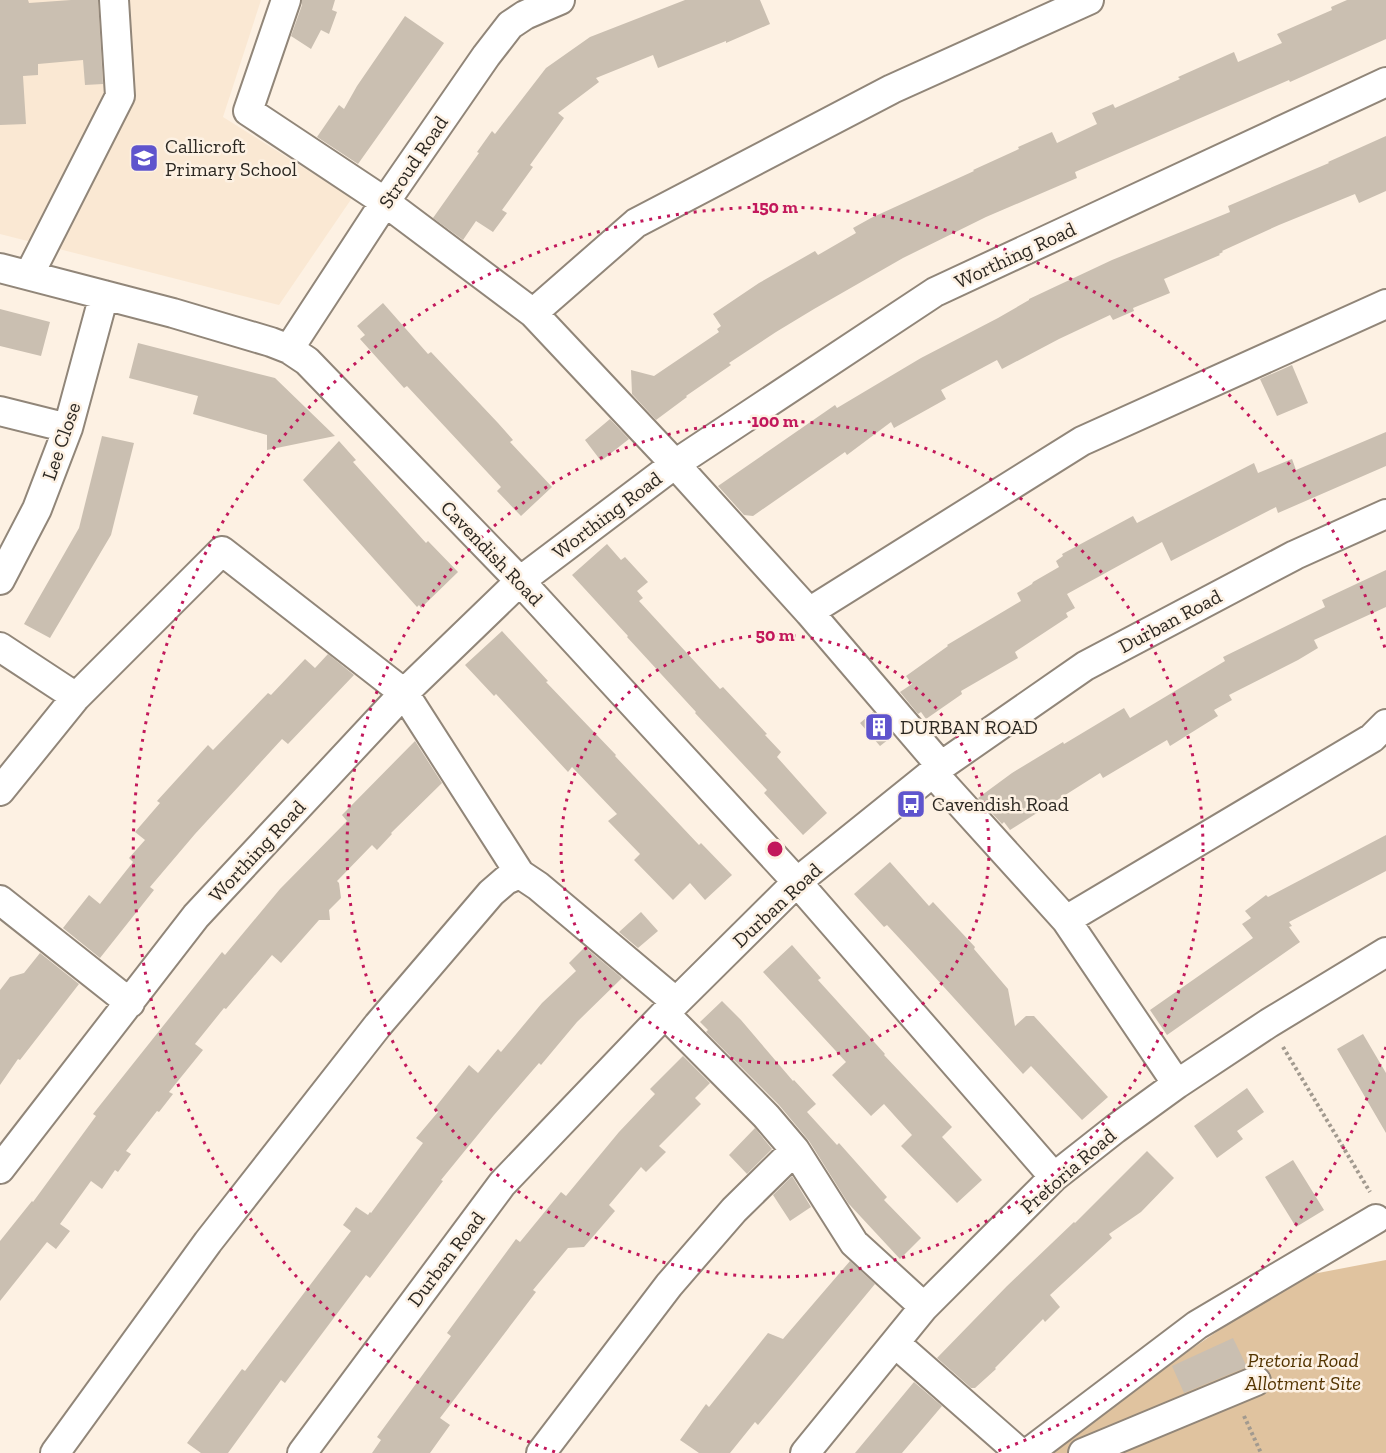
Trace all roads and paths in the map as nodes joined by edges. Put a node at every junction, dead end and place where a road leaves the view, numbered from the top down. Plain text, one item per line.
1 (114, 0) edge
2 (286, 0) edge
3 (560, 0) edge
4 (1089, 0) edge
5 (510, 13) edge
6 (1386, 82) edge
7 (386, 202) junction
8 (0, 268) edge
9 (29, 275) junction
10 (104, 295) junction
11 (1386, 304) edge
12 (533, 313) junction
13 (289, 349) junction
14 (0, 411) edge
15 (68, 428) junction
16 (675, 464) junction
17 (1386, 514) edge
18 (0, 580) edge
19 (520, 581) junction
20 (809, 612) junction
21 (0, 647) edge
22 (404, 693) junction
23 (76, 698) junction
24 (1386, 724) edge
25 (937, 770) junction
26 (0, 791) edge
27 (520, 874) junction
28 (798, 882) junction
29 (0, 900) edge
30 (1066, 920) junction
31 (1386, 952) edge
32 (130, 1003) junction
33 (670, 1008) junction
34 (1269, 1023) junction
35 (1177, 1084) junction
36 (795, 1150) junction
37 (0, 1169) edge
38 (1054, 1177) junction
39 (1374, 1207) joint
40 (924, 1307) junction
41 (895, 1343) junction
42 (1244, 1386) joint
43 (55, 1453) edge
44 (302, 1453) edge
45 (541, 1453) edge
46 (805, 1453) edge
47 (1020, 1453) edge
48 (1028, 1453) edge
49 (1083, 1453) edge
50 (1261, 1453) edge

1 - 9 street
2 - 7 street
3 - 5 street, Stroud Road
4 - 12 street
5 - 7 street, Stroud Road
6 - 16 street, Worthing Road
7 - 12 street
7 - 13 street, Stroud Road
8 - 9 street, Cavendish Road
9 - 10 street, Cavendish Road
10 - 13 street, Cavendish Road
10 - 15 street, Lee Close
11 - 20 street
12 - 16 street
13 - 19 street, Cavendish Road
14 - 15 street
15 - 18 street, Lee Close
16 - 19 street, Worthing Road
16 - 20 street
17 - 25 street, Durban Road
19 - 22 street, Worthing Road
19 - 28 street, Cavendish Road
20 - 25 street
21 - 23 street
22 - 23 street
22 - 27 street
22 - 32 street, Worthing Road
23 - 26 street
24 - 30 street
25 - 28 street, Durban Road
25 - 30 street
27 - 33 street
27 - 43 street
28 - 33 street, Durban Road
28 - 38 street, Cavendish Road
29 - 32 street
30 - 35 street
31 - 34 street, Pretoria Road
32 - 37 street, Worthing Road
33 - 36 street
33 - 44 street, Durban Road
34 - 35 street, Pretoria Road
34 - 39 path
35 - 38 street, Pretoria Road
36 - 40 street
36 - 45 street
38 - 40 street, Pretoria Road
39 - 48 street
40 - 41 street, Pretoria Road
41 - 46 street, Pretoria Road
41 - 47 street
42 - 49 street
42 - 50 path

